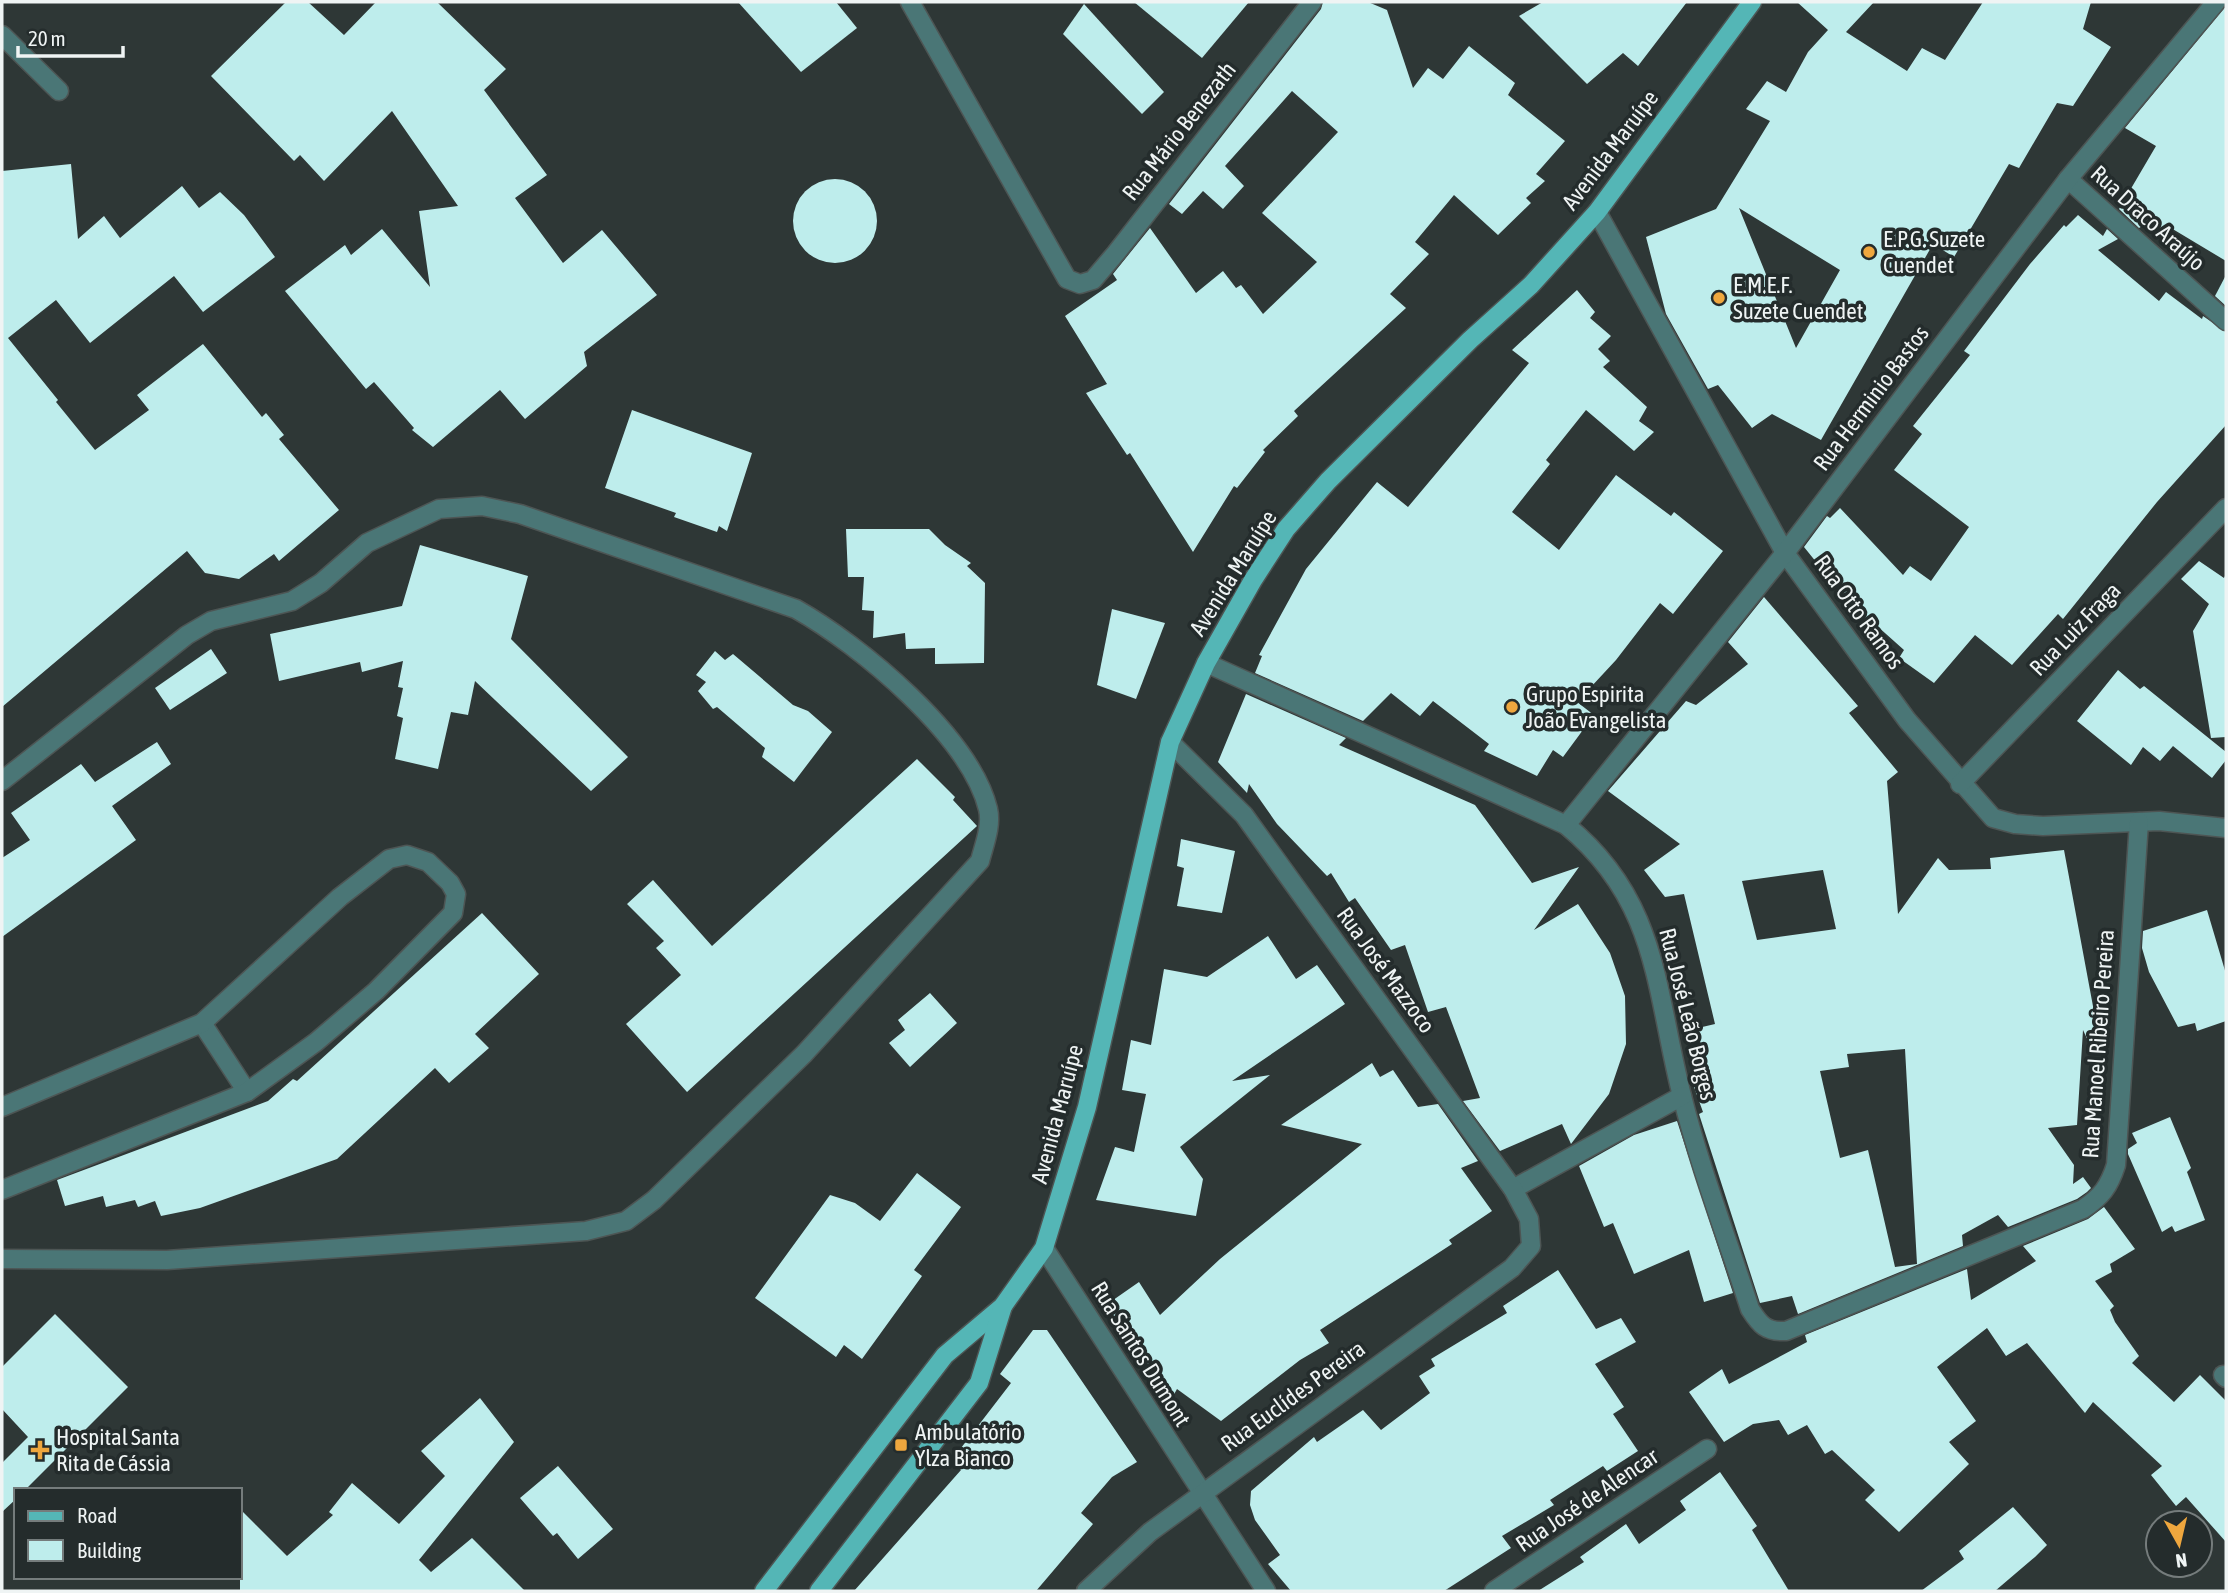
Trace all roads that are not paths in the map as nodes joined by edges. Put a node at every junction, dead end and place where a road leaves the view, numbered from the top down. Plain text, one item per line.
1 (910, 2) edge
2 (1312, 2) edge
3 (1752, 2) edge
4 (2216, 2) edge
5 (2, 36) edge
6 (60, 91) dead end
7 (2068, 179) junction
8 (1597, 212) junction
9 (2226, 321) edge
10 (2226, 508) edge
11 (1785, 553) junction
12 (1206, 663) junction
13 (1170, 742) junction
14 (2, 782) edge
15 (1960, 784) junction
16 (2139, 822) junction
17 (1566, 825) junction
18 (2226, 828) edge
19 (202, 1023) junction
20 (247, 1092) junction
21 (1682, 1096) junction
22 (2, 1107) edge
23 (1513, 1189) junction
24 (2, 1190) edge
25 (1531, 1246) joint
26 (1044, 1248) junction
27 (2, 1259) edge
28 (1003, 1306) junction
29 (1765, 1329) joint
30 (1707, 1449) dead end
31 (1200, 1494) junction
32 (764, 1591) edge
33 (819, 1591) edge
34 (1086, 1591) edge
35 (1266, 1591) edge
36 (1494, 1591) edge

1 - 2 street, Rua Mário Benezath
3 - 8 main road, Avenida Maruípe
4 - 7 street, Rua Herminio Bastos
5 - 6 street
7 - 9 street, Rua Draco Araújo
7 - 11 street, Rua Herminio Bastos
8 - 11 street, Rua Otto Ramos
8 - 12 main road, Avenida Maruípe
10 - 15 street, Rua Luiz Fraga
11 - 15 street, Rua Otto Ramos
11 - 17 street, Rua Herminio Bastos
12 - 13 main road, Avenida Maruípe
12 - 17 street, Rua José Leão Borges
13 - 23 street, Rua José Mazzoco
13 - 26 main road, Avenida Maruípe
14 - 27 street
15 - 16 street, Rua Otto Ramos
16 - 18 street, Rua Otto Ramos
16 - 29 street, Rua Manoel Ribeiro Pereira
17 - 21 street, Rua José Leão Borges
19 - 20 street
19 - 20 street
19 - 22 street
20 - 24 street
21 - 23 street
21 - 29 street, Rua José Leão Borges
23 - 25 street, Rua José Mazzoco
25 - 31 street, Rua Euclídes Pereira
26 - 28 main road, Avenida Maruípe
26 - 31 street, Rua Santos Dumont
28 - 32 main road, Avenida Maruípe
28 - 33 main road, Avenida Maruípe
30 - 36 street, Rua José de Alencar
31 - 34 street, Rua Euclídes Pereira
31 - 35 street, Rua Santos Dumont

